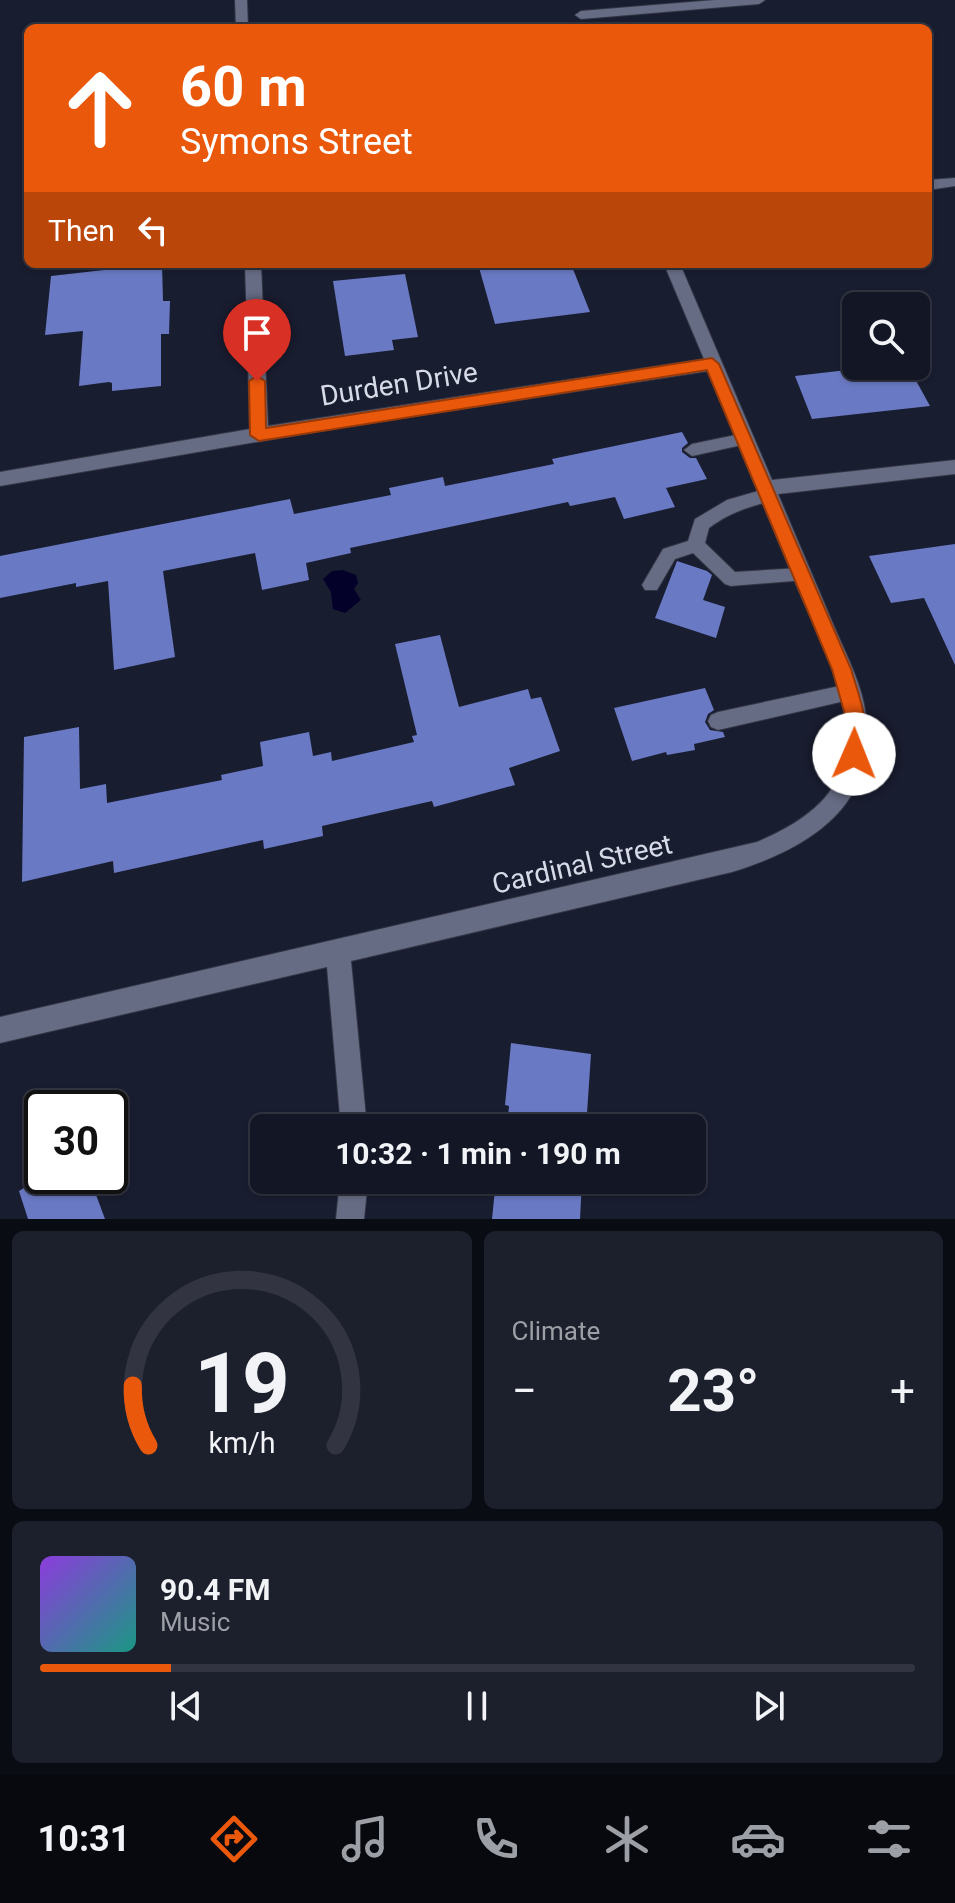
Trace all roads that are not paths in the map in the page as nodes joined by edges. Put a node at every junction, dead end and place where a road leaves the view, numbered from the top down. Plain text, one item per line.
1 (241, 0) edge
2 (575, 0) edge
3 (759, 0) edge
4 (581, 15) junction
5 (242, 24) edge
6 (585, 24) edge
7 (955, 182) edge
8 (932, 185) edge
9 (253, 268) edge
10 (674, 268) edge
11 (712, 364) junction
12 (259, 435) junction
13 (745, 439) junction
14 (692, 450) dead end
15 (955, 467) edge
16 (0, 479) edge
17 (767, 492) junction
18 (696, 545) junction
19 (800, 575) junction
20 (651, 585) dead end
21 (849, 692) junction
22 (718, 721) dead end
23 (338, 953) junction
24 (0, 1030) edge
25 (353, 1114) edge
26 (353, 1194) edge
27 (350, 1219) edge

1 - 5 street
2 - 4 street
3 - 4 street
4 - 6 street
7 - 8 street
9 - 12 street
10 - 11 street, Cardinal Street
11 - 12 street, Durden Drive
11 - 13 street, Cardinal Street
12 - 16 street, Durden Drive
13 - 14 lane
13 - 17 street, Cardinal Street
15 - 17 street
17 - 18 lane
17 - 19 street, Cardinal Street
18 - 19 lane
18 - 20 lane
19 - 21 street, Cardinal Street
21 - 22 lane
21 - 23 street, Cardinal Street
23 - 24 street, Cardinal Street
23 - 25 street
26 - 27 street

